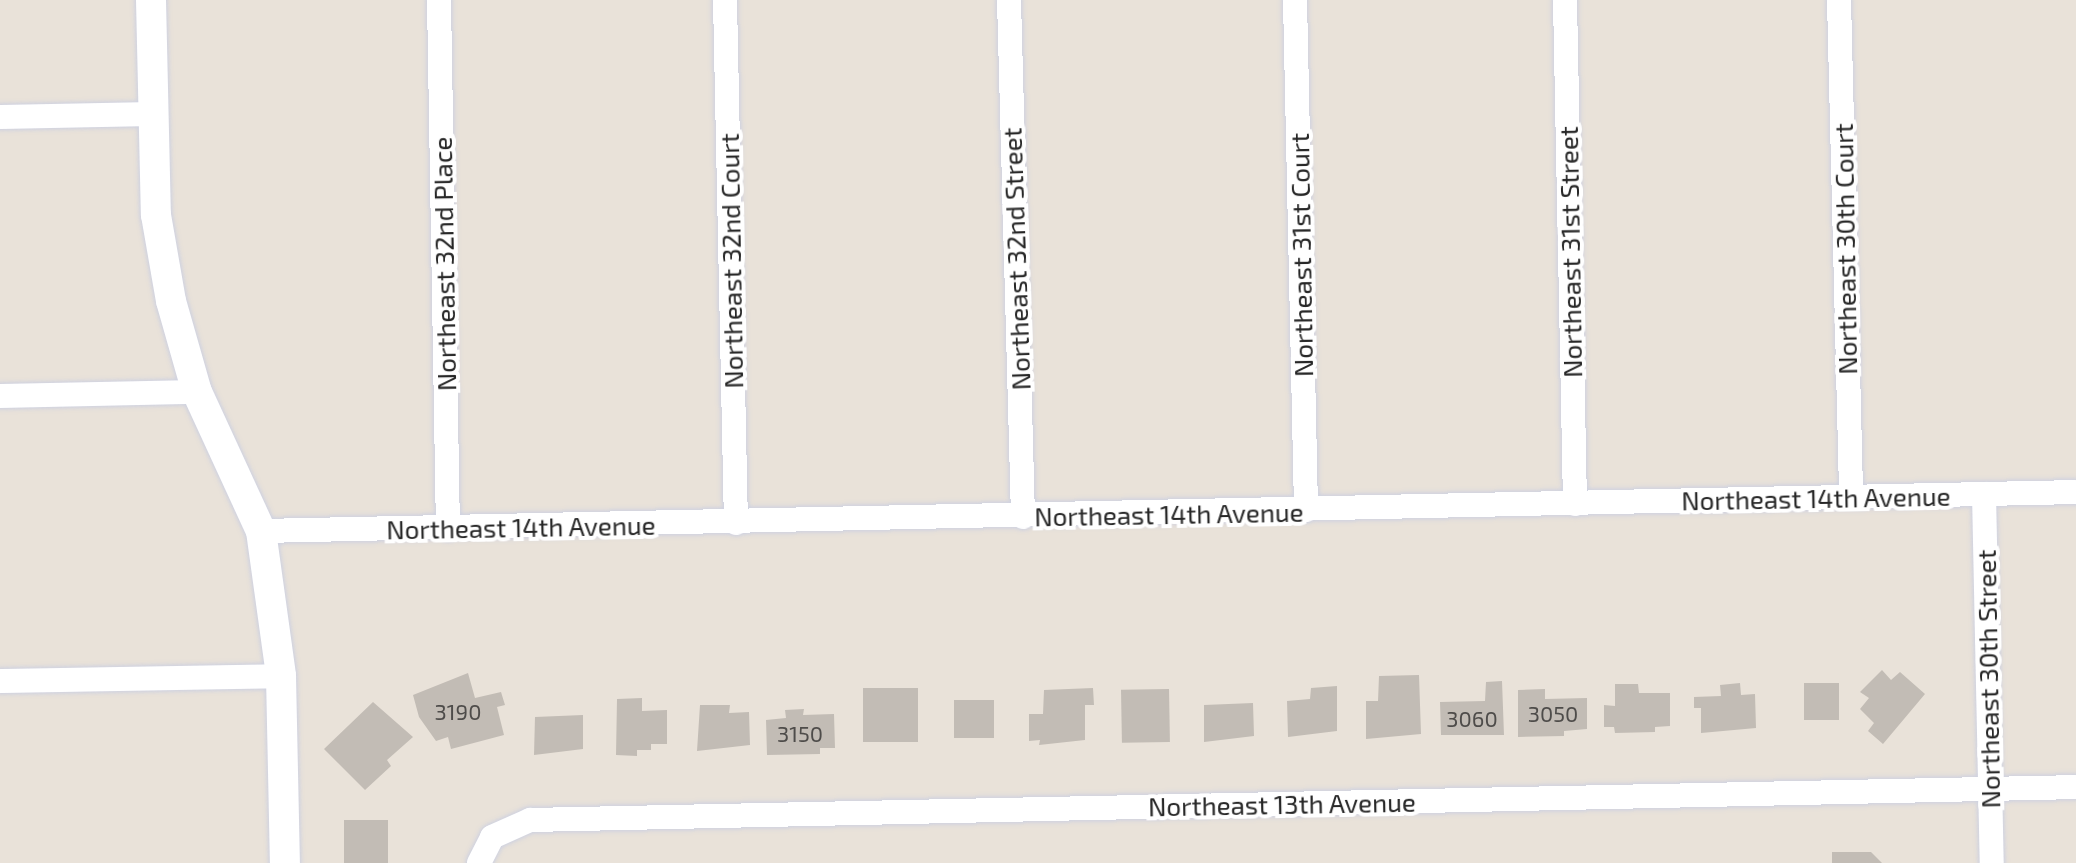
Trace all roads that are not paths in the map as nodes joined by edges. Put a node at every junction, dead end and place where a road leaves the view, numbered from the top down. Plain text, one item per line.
1 (151, 0) edge
2 (439, 0) edge
3 (725, 0) edge
4 (1009, 0) edge
5 (1295, 0) edge
6 (1565, 0) edge
7 (1839, 0) edge
8 (153, 114) junction
9 (0, 117) edge
10 (197, 392) junction
11 (0, 396) edge
12 (2076, 492) edge
13 (1984, 494) junction
14 (1851, 497) junction
15 (1575, 504) junction
16 (1306, 510) junction
17 (1023, 517) junction
18 (736, 523) junction
19 (448, 529) junction
20 (261, 531) junction
21 (281, 676) junction
22 (0, 681) edge
23 (2076, 787) edge
24 (1990, 788) junction
25 (285, 863) edge
26 (479, 863) edge
27 (1992, 863) edge

1 - 8 street
2 - 19 street, Northeast 32nd Place
3 - 18 street, Northeast 32nd Court
4 - 17 street, Northeast 32nd Street
5 - 16 street, Northeast 31st Court
6 - 15 street, Northeast 31st Street
7 - 14 street, Northeast 30th Court
8 - 9 street
8 - 10 street
10 - 11 street
10 - 20 street
12 - 13 street, Northeast 14th Avenue
13 - 14 street, Northeast 14th Avenue
13 - 24 street, Northeast 30th Street
14 - 15 street, Northeast 14th Avenue
15 - 16 street, Northeast 14th Avenue
16 - 17 street, Northeast 14th Avenue
17 - 18 street, Northeast 14th Avenue
18 - 19 street, Northeast 14th Avenue
19 - 20 street, Northeast 14th Avenue
20 - 21 street
21 - 22 street
21 - 25 street
23 - 24 street, Northeast 13th Avenue
24 - 26 street, Northeast 13th Avenue
24 - 27 street, Northeast 30th Street

